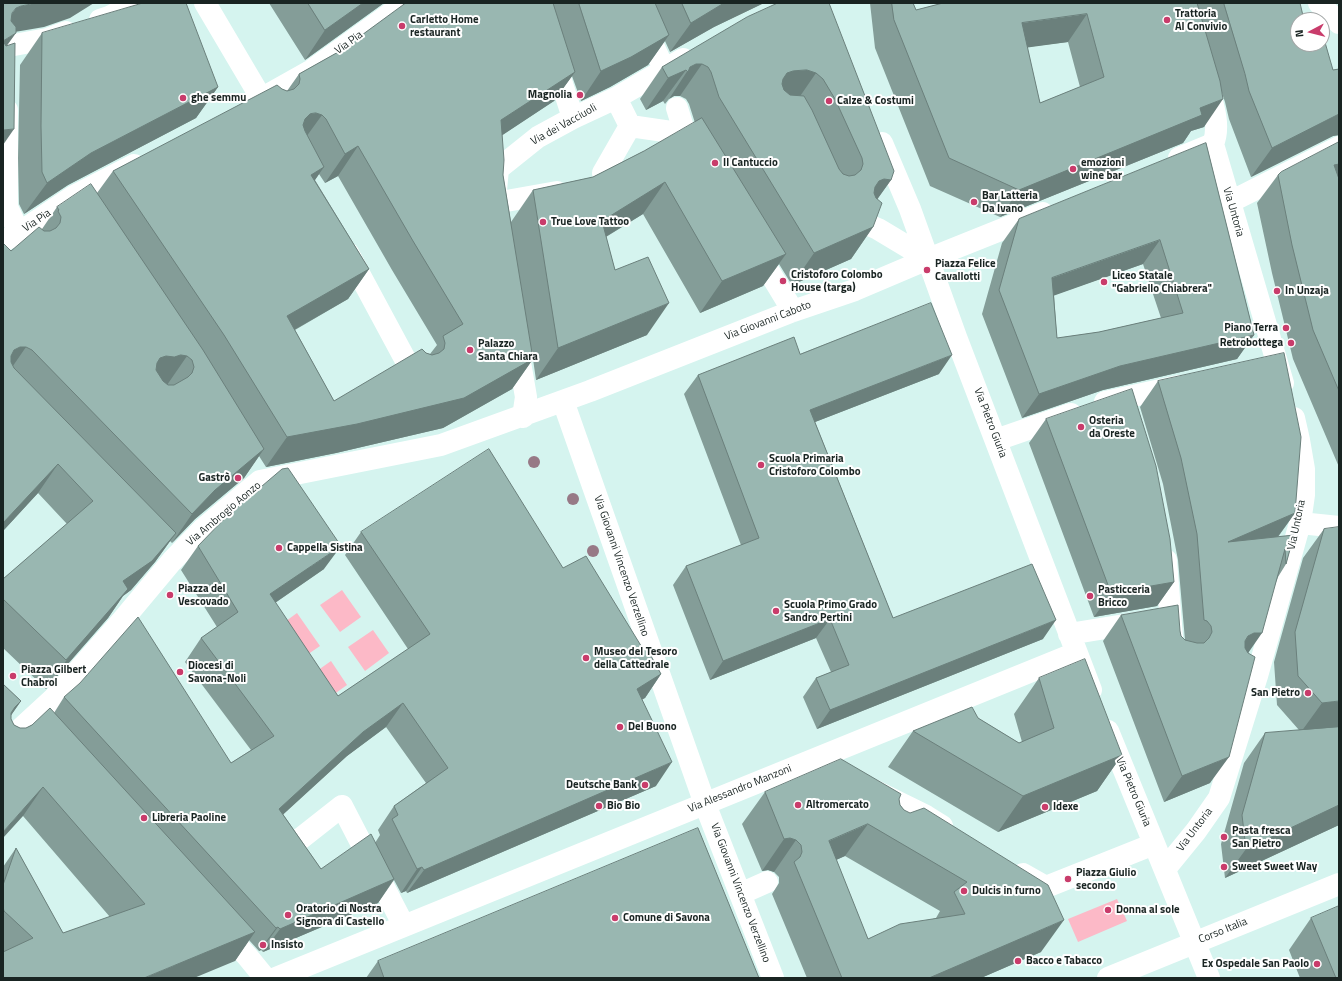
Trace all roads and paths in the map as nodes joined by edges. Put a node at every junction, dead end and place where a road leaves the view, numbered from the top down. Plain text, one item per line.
1 (136, 3) edge
2 (205, 3) edge
3 (406, 3) edge
4 (536, 3) edge
5 (640, 3) edge
6 (1319, 3) edge
7 (1339, 23) edge
8 (698, 50) edge
9 (6, 52) edge
10 (1200, 63) edge
11 (662, 74) junction
12 (8, 87) edge
13 (616, 98) junction
14 (264, 103) junction
15 (677, 108) edge
16 (234, 113) edge
17 (573, 118) junction
18 (630, 126) junction
19 (876, 127) edge
20 (685, 134) junction
21 (1213, 144) junction
22 (1339, 148) edge
23 (150, 156) edge
24 (1163, 165) edge
25 (706, 168) edge
26 (589, 180) junction
27 (74, 196) junction
28 (1230, 202) junction
29 (495, 203) junction
30 (1062, 206) edge
31 (86, 216) edge
32 (864, 223) edge
33 (498, 226) edge
34 (747, 236) edge
35 (340, 239) edge
36 (17, 241) edge
37 (928, 259) junction
38 (793, 310) junction
39 (514, 327) edge
40 (412, 372) edge
41 (1200, 381) edge
42 (564, 401) junction
43 (523, 417) junction
44 (996, 440) junction
45 (248, 462) edge
46 (260, 482) junction
47 (1300, 523) junction
48 (1339, 527) edge
49 (1162, 539) edge
50 (1170, 616) junction
51 (1073, 644) junction
52 (1174, 656) edge
53 (27, 717) junction
54 (46, 737) edge
55 (3, 745) edge
56 (1257, 748) dead end
57 (1235, 750) junction
58 (811, 760) junction
59 (838, 773) edge
60 (858, 782) edge
61 (705, 804) junction
62 (926, 816) junction
63 (904, 826) edge
64 (959, 836) edge
65 (294, 843) edge
66 (1154, 844) junction
67 (1005, 863) edge
68 (1165, 869) junction
69 (767, 882) dead end
70 (1339, 884) edge
71 (740, 894) junction
72 (210, 916) edge
73 (404, 926) junction
74 (1195, 942) junction
75 (265, 978) edge
76 (276, 978) edge
77 (773, 978) edge
78 (1108, 978) edge
79 (1209, 978) edge

1 - 9 street
2 - 14 street
3 - 14 street, Via Pia
4 - 17 street
5 - 11 street
6 - 7 street
8 - 11 street, Via dei Vacciuoli
10 - 21 street, Via Untoria
11 - 13 street, Via dei Vacciuoli
12 - 36 street
13 - 17 street, Via dei Vacciuoli
13 - 18 street
14 - 16 street, Via Pia
15 - 20 street
17 - 29 street, Via dei Vacciuoli
18 - 20 street
18 - 26 street
19 - 37 street, Via Pietro Giuria
20 - 25 street
20 - 26 street
21 - 24 street
21 - 28 street, Via Untoria
22 - 28 street
23 - 27 street, Via Pia
26 - 29 street
27 - 31 street
27 - 36 street, Via Pia
28 - 47 street, Via Untoria
29 - 33 street, Via dei Vacciuoli
30 - 37 street, Via Giovanni Caboto
32 - 37 street
34 - 38 street
35 - 40 street
37 - 38 street, Via Giovanni Caboto
37 - 44 street, Via Pietro Giuria
38 - 42 street, Via Giovanni Caboto
39 - 43 street
41 - 44 street
42 - 43 street, Via Giovanni Caboto
42 - 61 street, Via Giovanni Vincenzo Verzellino
43 - 46 street, Via Ambrogio Aonzo
44 - 51 street, Via Pietro Giuria
45 - 46 street
46 - 53 street, Via Ambrogio Aonzo
47 - 48 street
47 - 57 street, Via Untoria
49 - 50 street
50 - 51 street, Via Alessandro Manzoni
50 - 52 street
51 - 58 street, Via Alessandro Manzoni
51 - 66 street, Via Pietro Giuria
53 - 54 street
53 - 55 street, Via Ambrogio Aonzo
56 - 57 street
57 - 68 street, Via Untoria
58 - 59 street
58 - 61 street, Via Alessandro Manzoni
60 - 62 street
61 - 71 street, Via Giovanni Vincenzo Verzellino
61 - 73 street, Via Alessandro Manzoni
62 - 63 street
62 - 64 street
65 - 73 street
66 - 67 street
66 - 68 street
68 - 74 street
69 - 71 street
70 - 74 street, Corso Italia
71 - 77 street, Via Giovanni Vincenzo Verzellino
72 - 75 street
73 - 76 street, Via Alessandro Manzoni
74 - 78 street, Corso Italia
74 - 79 street

